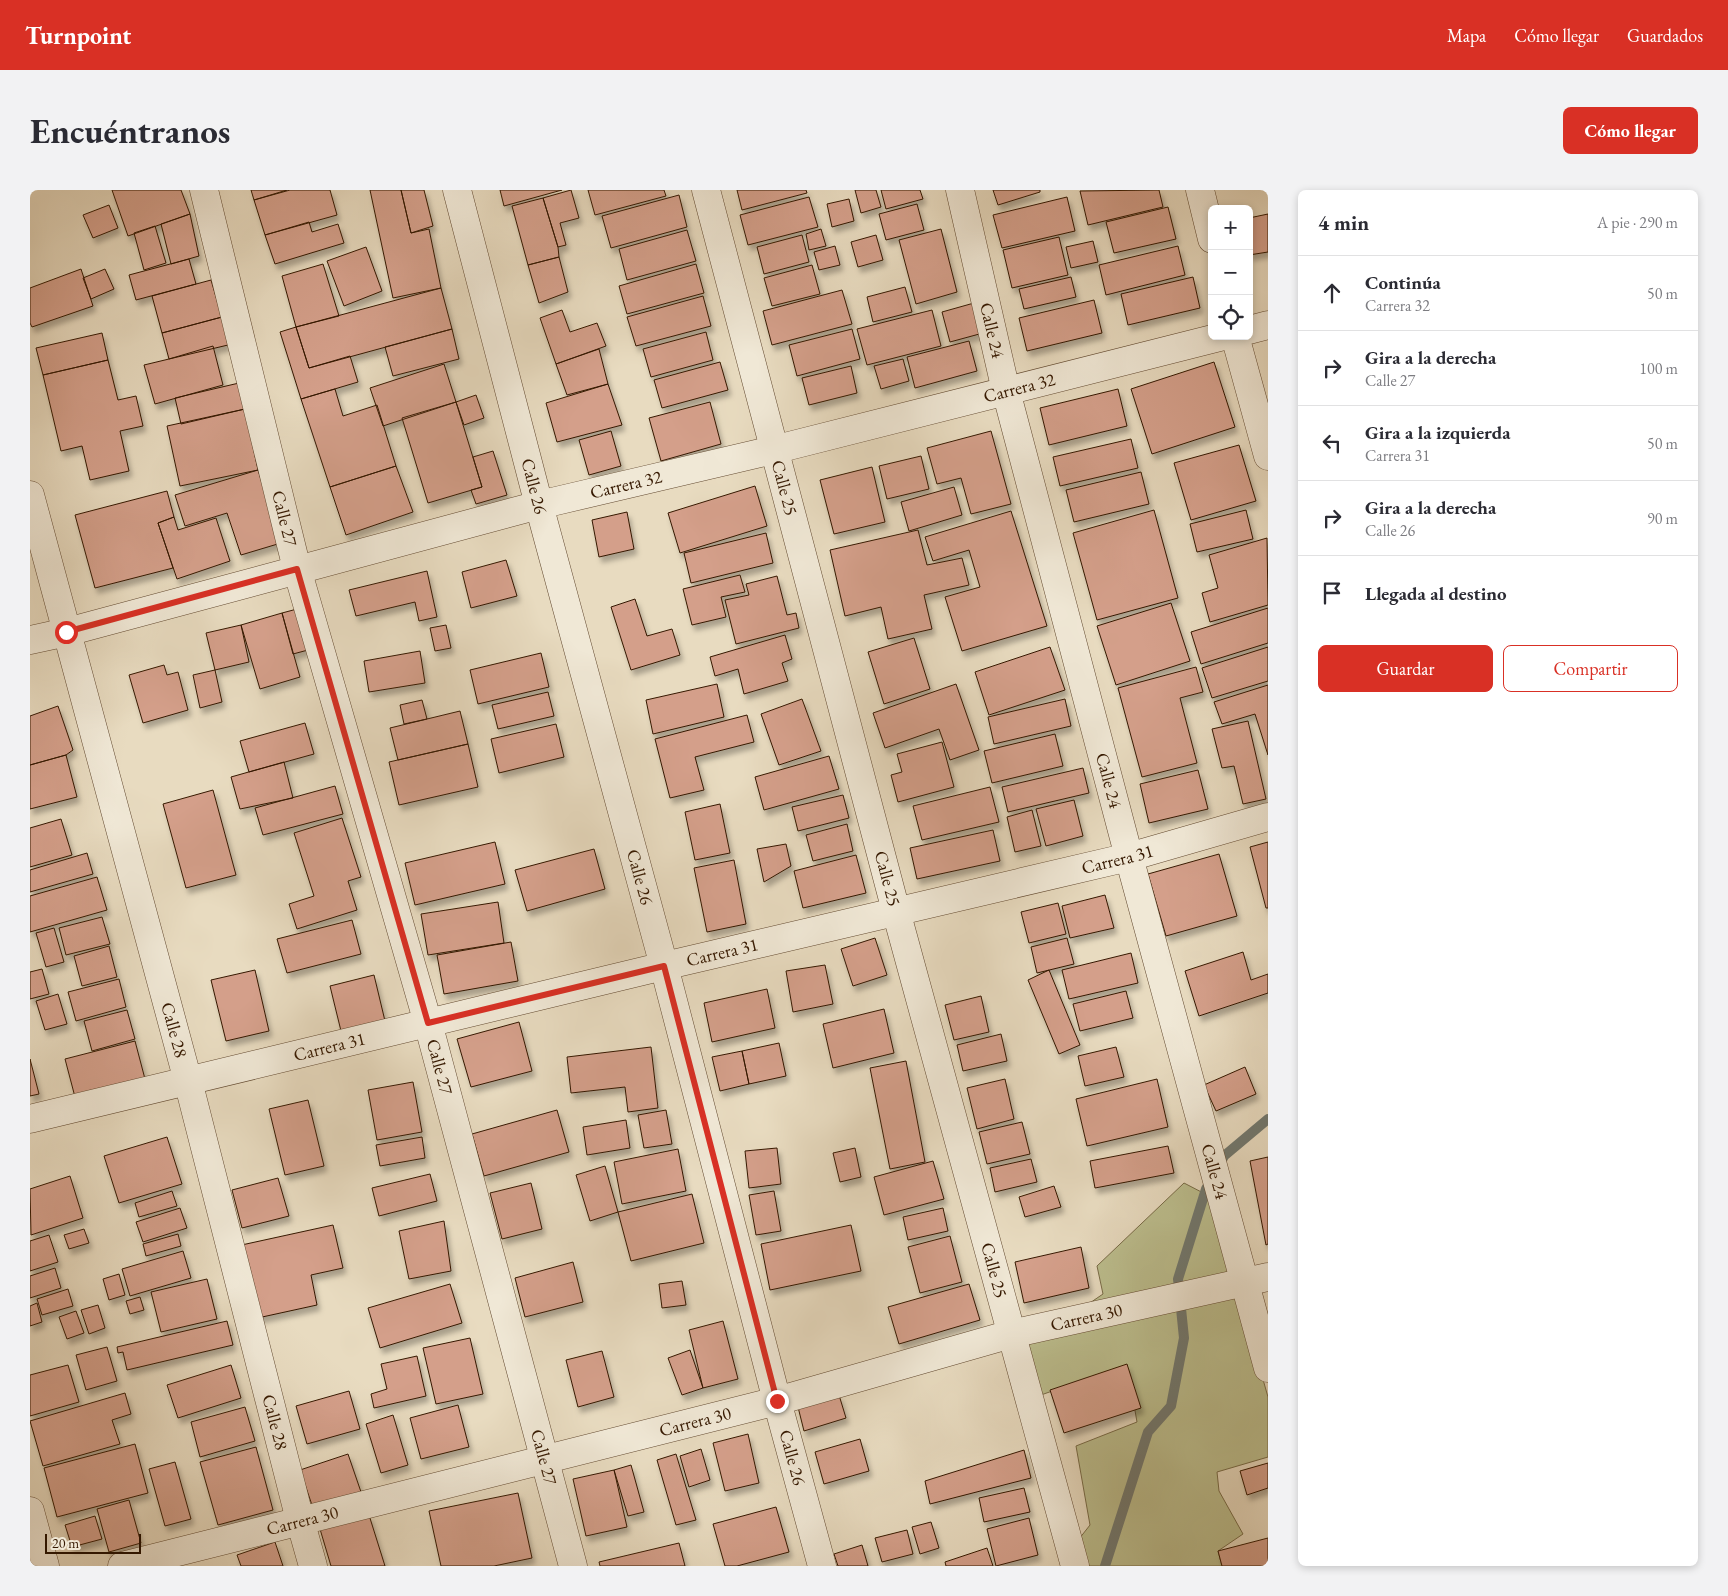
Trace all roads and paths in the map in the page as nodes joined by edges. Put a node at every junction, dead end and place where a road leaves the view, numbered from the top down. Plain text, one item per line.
1 (204, 190) edge
2 (457, 190) edge
3 (706, 190) edge
4 (960, 190) edge
5 (1200, 190) edge
6 (1208, 223) edge
7 (1268, 325) edge
8 (1253, 329) edge
9 (1208, 340) edge
10 (1236, 340) edge
11 (1006, 391) junction
12 (773, 450) junction
13 (1268, 456) edge
14 (30, 495) edge
15 (539, 505) junction
16 (297, 569) junction
17 (66, 632) junction
18 (30, 640) edge
19 (1268, 817) edge
20 (1129, 857) junction
21 (896, 911) junction
22 (664, 966) junction
23 (428, 1023) junction
24 (188, 1081) junction
25 (30, 1119) edge
26 (1257, 1280) edge
27 (1011, 1334) junction
28 (1268, 1368) edge
29 (777, 1401) junction
30 (544, 1460) junction
31 (30, 1511) edge
32 (300, 1520) junction
33 (45, 1566) edge
34 (122, 1566) edge
35 (314, 1566) edge
36 (572, 1566) edge
37 (822, 1566) edge
38 (1074, 1566) edge

1 - 16 street, Calle 27
2 - 15 street, Calle 26
3 - 12 street, Calle 25
4 - 11 street, Calle 24
5 - 6 street
7 - 8 street
9 - 11 street, Carrera 32
10 - 13 street
11 - 12 street, Carrera 32
11 - 20 street, Calle 24
12 - 15 street, Carrera 32
12 - 21 street, Calle 25
14 - 17 street, Calle 28
15 - 16 street, Carrera 32
15 - 22 street, Calle 26
16 - 17 street, Carrera 32
16 - 23 street, Calle 27
17 - 18 street, Carrera 32
17 - 24 street, Calle 28
19 - 20 street, Carrera 31
20 - 21 street, Carrera 31
20 - 26 street, Calle 24
21 - 22 street, Carrera 31
21 - 27 street, Calle 25
22 - 23 street, Carrera 31
22 - 29 street, Calle 26
23 - 24 street, Carrera 31
23 - 30 street, Calle 27
24 - 25 street, Carrera 31
24 - 32 street, Calle 28
26 - 27 street, Carrera 30
26 - 28 street, Calle 24
27 - 29 street, Carrera 30
27 - 38 street, Calle 25
29 - 30 street, Carrera 30
29 - 37 street, Calle 26
30 - 32 street, Carrera 30
30 - 36 street, Calle 27
31 - 33 street
32 - 34 street, Carrera 30
32 - 35 street, Calle 28

